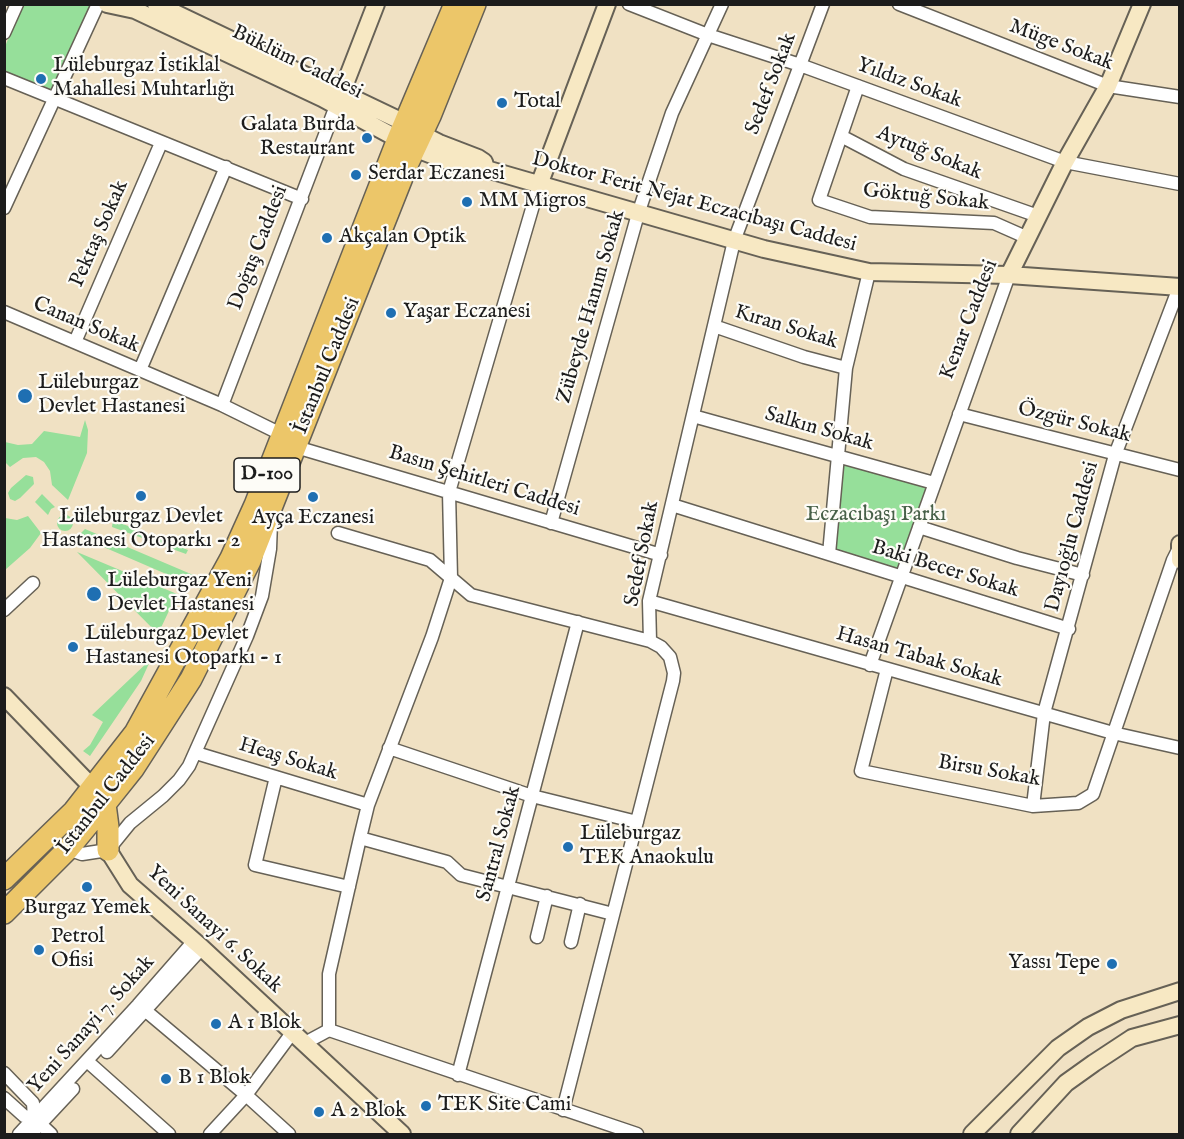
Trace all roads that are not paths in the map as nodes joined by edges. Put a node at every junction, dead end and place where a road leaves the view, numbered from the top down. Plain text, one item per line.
1 (16, 4) edge
2 (98, 4) edge
3 (107, 4) edge
4 (156, 4) edge
5 (376, 4) edge
6 (455, 4) edge
7 (475, 4) edge
8 (607, 4) edge
9 (629, 4) edge
10 (722, 4) edge
11 (823, 4) edge
12 (899, 4) edge
13 (1142, 4) edge
14 (4, 33) edge
15 (708, 35) junction
16 (800, 65) junction
17 (4, 78) edge
18 (858, 86) junction
19 (1108, 86) junction
20 (1179, 97) edge
21 (56, 98) junction
22 (339, 100) junction
23 (409, 136) junction
24 (841, 136) junction
25 (161, 143) junction
26 (1065, 162) junction
27 (226, 167) junction
28 (1179, 184) edge
29 (539, 185) junction
30 (302, 199) junction
31 (4, 208) edge
32 (638, 214) junction
33 (1038, 216) junction
34 (1028, 238) junction
35 (734, 241) junction
36 (869, 272) junction
37 (1009, 275) junction
38 (1179, 286) edge
39 (4, 312) edge
40 (714, 326) junction
41 (75, 342) junction
42 (846, 368) junction
43 (140, 370) junction
44 (222, 405) junction
45 (959, 414) junction
46 (693, 416) junction
47 (290, 441) junction
48 (1115, 454) junction
49 (839, 456) junction
50 (1179, 470) edge
51 (934, 483) junction
52 (449, 492) junction
53 (672, 505) junction
54 (272, 506) junction
55 (551, 523) junction
56 (919, 527) junction
57 (338, 533) dead end
58 (1179, 546) edge
59 (829, 554) junction
60 (661, 555) junction
61 (1179, 560) edge
62 (1083, 575) junction
63 (901, 577) junction
64 (451, 578) junction
65 (33, 583) dead end
66 (649, 601) junction
67 (4, 610) edge
68 (578, 622) junction
69 (1069, 629) junction
70 (650, 641) junction
71 (870, 665) junction
72 (887, 669) junction
73 (4, 696) edge
74 (1044, 713) junction
75 (1113, 733) junction
76 (389, 748) junction
77 (1179, 748) edge
78 (196, 753) junction
79 (276, 777) junction
80 (99, 796) junction
81 (532, 796) junction
82 (368, 805) junction
83 (1033, 806) junction
84 (637, 822) junction
85 (360, 837) junction
86 (68, 849) junction
87 (108, 850) junction
88 (4, 879) edge
89 (509, 886) junction
90 (349, 887) junction
91 (547, 896) junction
92 (580, 904) junction
93 (4, 913) edge
94 (613, 914) junction
95 (537, 937) dead end
96 (571, 942) dead end
97 (198, 944) junction
98 (1179, 991) edge
99 (142, 1008) junction
100 (1179, 1025) edge
101 (329, 1030) junction
102 (297, 1039) junction
103 (90, 1063) junction
104 (4, 1072) edge
105 (458, 1075) junction
106 (246, 1095) junction
107 (4, 1098) edge
108 (563, 1110) junction
109 (37, 1121) junction
110 (395, 1132) edge
111 (19, 1134) edge
112 (31, 1134) edge
113 (51, 1134) edge
114 (169, 1134) edge
115 (210, 1134) edge
116 (289, 1134) edge
117 (637, 1134) edge
118 (972, 1134) edge
119 (1018, 1134) edge

1 - 14 street
2 - 21 street
3 - 22 main road, Büklüm Caddesi
4 - 22 main road, Büklüm Caddesi
5 - 22 main road, Doğuş Caddesi
6 - 23 highway, İstanbul Caddesi / D-100
7 - 23 highway, İstanbul Caddesi / D-100
8 - 29 main road
9 - 15 street, Yıldız Sokak
10 - 15 street, Zübeyde Hanım Sokak
11 - 16 street, Sedef Sokak
12 - 19 street, Müge Sokak
13 - 19 main road, Kenar Caddesi
15 - 16 street, Yıldız Sokak
15 - 32 street, Zübeyde Hanım Sokak
16 - 18 street, Yıldız Sokak
16 - 35 street, Sedef Sokak
17 - 21 street
18 - 24 street
18 - 26 street, Yıldız Sokak
19 - 20 street, Müge Sokak
19 - 26 main road, Kenar Caddesi
21 - 25 street
21 - 31 street
22 - 23 main road, Büklüm Caddesi
22 - 30 street, Doğuş Caddesi
23 - 29 main road, Doktor Ferit Nejat Eczacıbaşı Caddesi
23 - 47 highway, İstanbul Caddesi / D-100
24 - 33 street, Aytuğ Sokak
24 - 34 street, Göktuğ Sokak
25 - 27 street
25 - 41 street, Pektaş Sokak
26 - 28 street, Yıldız Sokak
26 - 33 main road, Kenar Caddesi
27 - 30 street
27 - 43 street
29 - 32 main road, Doktor Ferit Nejat Eczacıbaşı Caddesi
29 - 52 street
30 - 44 street, Doğuş Caddesi
32 - 35 main road, Doktor Ferit Nejat Eczacıbaşı Caddesi
32 - 55 street, Zübeyde Hanım Sokak
33 - 34 main road, Kenar Caddesi
34 - 37 main road, Kenar Caddesi
35 - 36 main road, Doktor Ferit Nejat Eczacıbaşı Caddesi
35 - 40 street, Sedef Sokak
36 - 37 main road, Doktor Ferit Nejat Eczacıbaşı Caddesi
36 - 42 street
37 - 38 main road, Doktor Ferit Nejat Eczacıbaşı Caddesi
37 - 45 street, Kenar Caddesi
38 - 48 street, Dayıoğlu Caddesi
39 - 41 street, Canan Sokak
40 - 42 street, Kıran Sokak
40 - 46 street, Sedef Sokak
41 - 43 street, Canan Sokak
42 - 49 street
43 - 44 street, Canan Sokak
44 - 47 street, Canan Sokak
45 - 48 street, Özgür Sokak
45 - 51 street, Kenar Caddesi
46 - 49 street, Salkın Sokak
46 - 53 street, Sedef Sokak
47 - 52 street, Basın Şehitleri Caddesi
47 - 54 highway, İstanbul Caddesi / D-100
47 - 80 highway, İstanbul Caddesi / D-100
48 - 50 street, Özgür Sokak
48 - 62 street, Dayıoğlu Caddesi
49 - 51 street, Salkın Sokak
49 - 59 street
51 - 56 street, Kenar Caddesi
52 - 55 street, Basın Şehitleri Caddesi
52 - 64 street
53 - 59 street, Baki Becer Sokak
53 - 60 street, Sedef Sokak
54 - 78 street
54 - 80 highway, İstanbul Caddesi / D-100
55 - 60 street, Basın Şehitleri Caddesi
56 - 62 street
56 - 63 street, Kenar Caddesi
57 - 64 street
58 - 61 main road
58 - 75 street, Birsu Sokak
59 - 63 street, Baki Becer Sokak
60 - 66 street, Sedef Sokak
62 - 69 street, Dayıoğlu Caddesi
63 - 69 street, Baki Becer Sokak
63 - 71 street, Kenar Caddesi
64 - 68 street
64 - 76 street
65 - 67 street
66 - 70 street, Sedef Sokak
66 - 71 street, Hasan Tabak Sokak
68 - 70 street
68 - 81 street, Santral Sokak
69 - 74 street, Dayıoğlu Caddesi
70 - 84 street
71 - 72 street, Hasan Tabak Sokak
72 - 74 street, Hasan Tabak Sokak
72 - 83 street, Birsu Sokak
73 - 80 main road
74 - 75 street, Hasan Tabak Sokak
74 - 83 street, Dayıoğlu Caddesi
75 - 77 street, Hasan Tabak Sokak
75 - 83 street, Birsu Sokak
76 - 81 street
76 - 82 street
78 - 79 street, Heaş Sokak
78 - 87 street
79 - 82 street, Heaş Sokak
79 - 90 street
80 - 86 highway, İstanbul Caddesi / D-100
80 - 87 highway
80 - 88 highway, İstanbul Caddesi / D-100
81 - 84 street
81 - 89 street, Santral Sokak
82 - 85 street
84 - 94 street
85 - 89 street
85 - 90 street
86 - 87 street
86 - 93 highway, İstanbul Caddesi / D-100
87 - 97 main road, Yeni Sanayi 6. Sokak
89 - 91 street
89 - 105 street, Santral Sokak
90 - 101 street
91 - 92 street
91 - 95 street
92 - 94 street
92 - 96 street
94 - 108 street
97 - 99 street, Yeni Sanayi 7. Sokak
97 - 102 main road, Yeni Sanayi 6. Sokak
98 - 118 main road
99 - 103 street, Yeni Sanayi 7. Sokak
99 - 106 street
100 - 119 main road
101 - 102 street
101 - 105 street
102 - 106 street
102 - 110 main road, Yeni Sanayi 6. Sokak
103 - 109 street, Yeni Sanayi 7. Sokak
103 - 114 street
104 - 109 street
105 - 108 street
106 - 115 street
106 - 116 street
107 - 109 street
108 - 117 street
109 - 111 street, Yeni Sanayi 7. Sokak
109 - 112 street, Yeni Sanayi 7. Sokak
109 - 113 street

